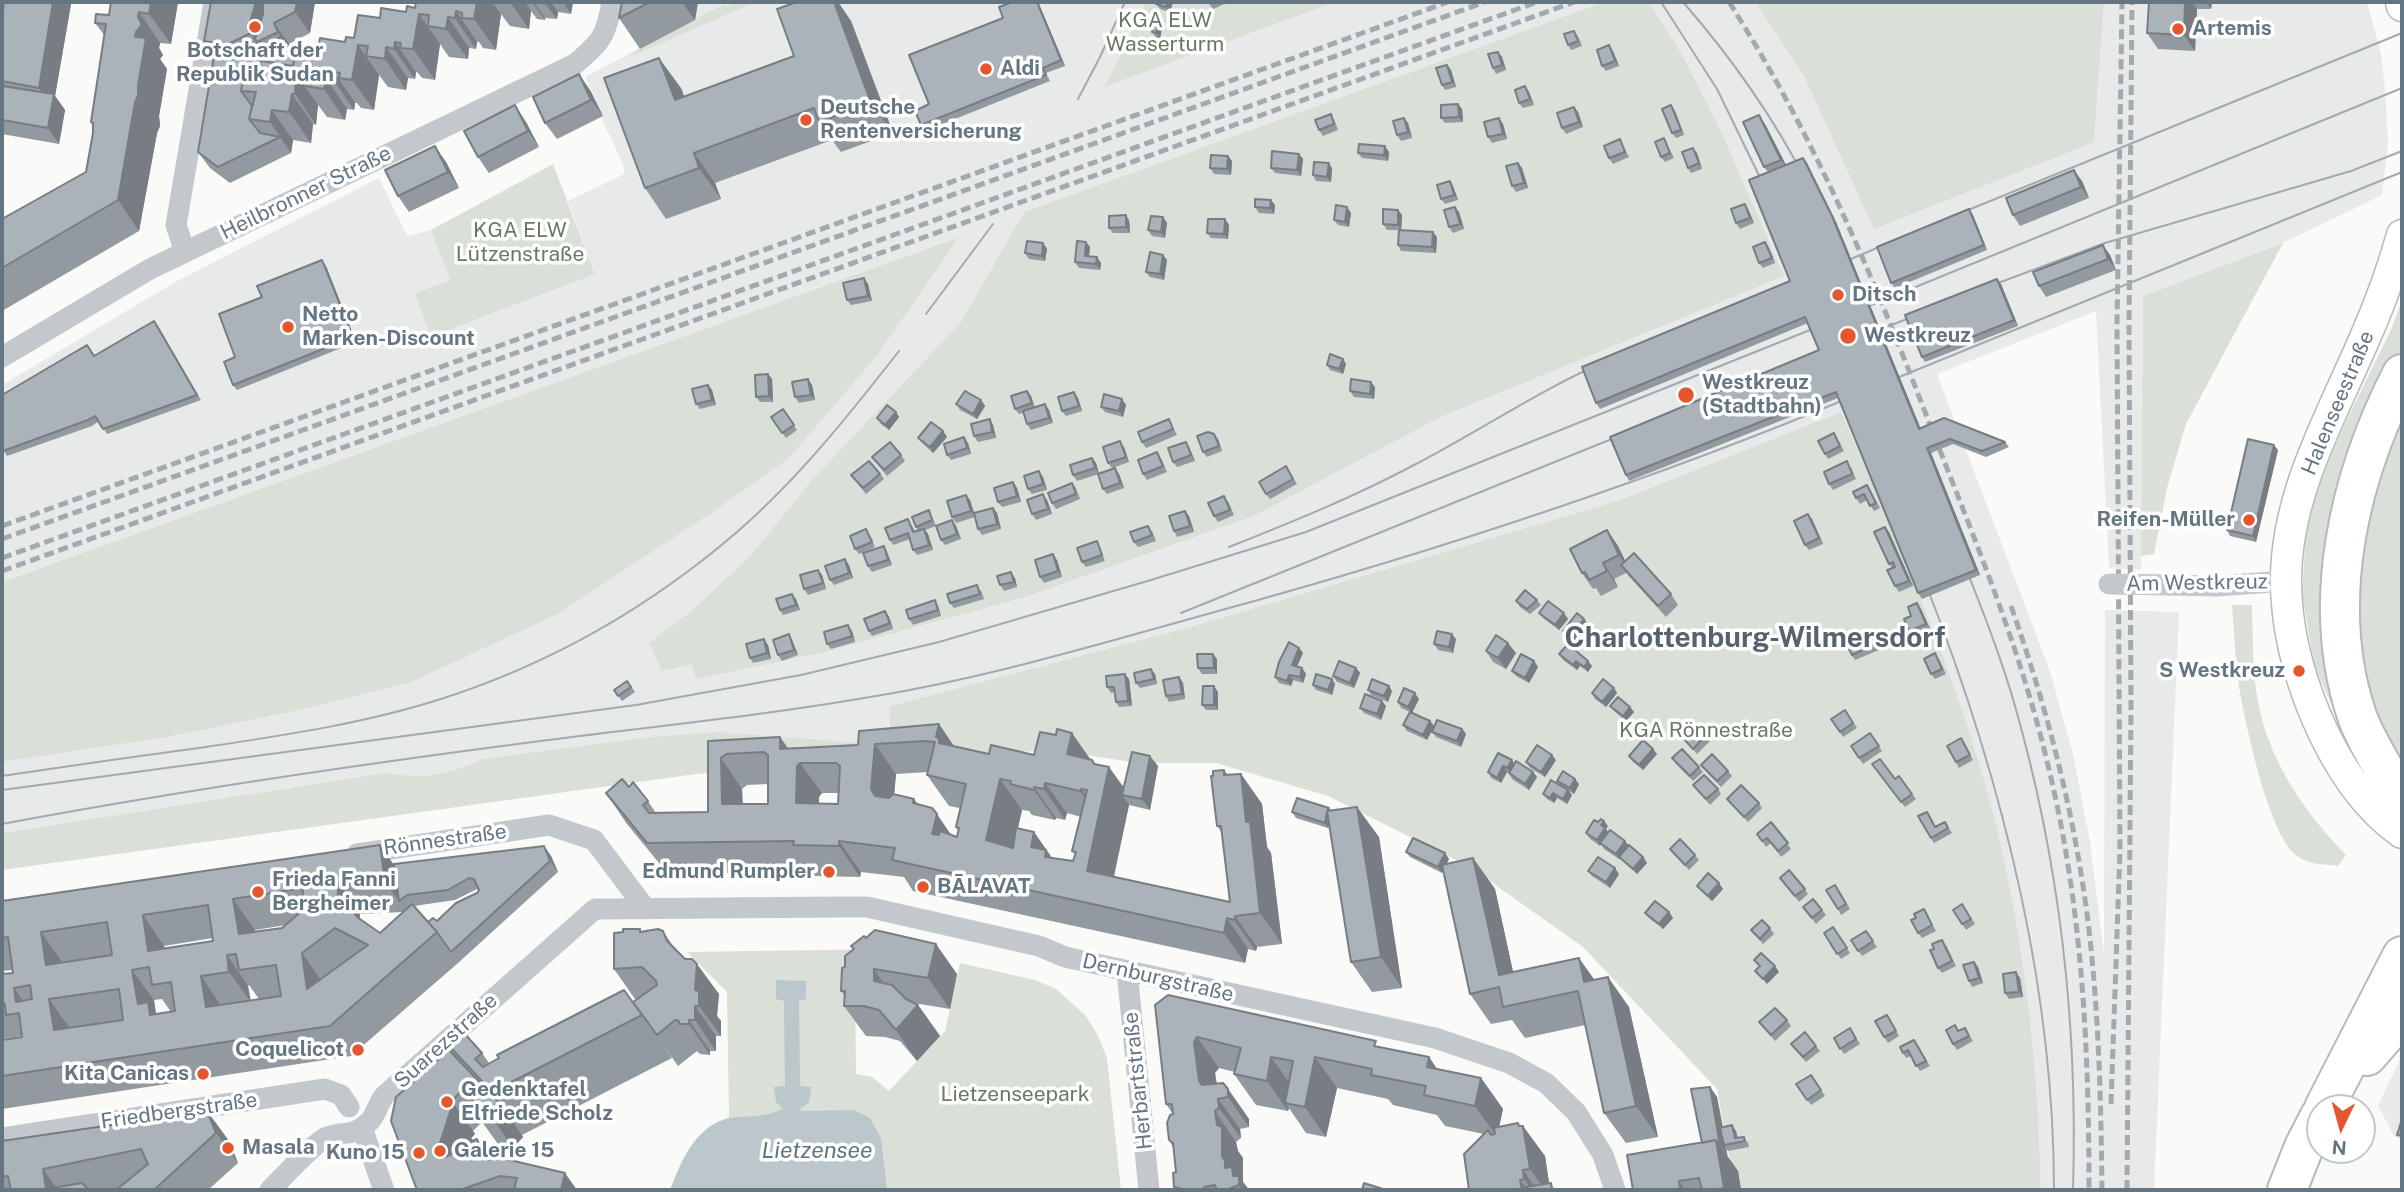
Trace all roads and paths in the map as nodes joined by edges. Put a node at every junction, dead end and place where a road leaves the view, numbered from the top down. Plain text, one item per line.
1 (214, 2) edge
2 (612, 2) edge
3 (2402, 236) edge
4 (185, 252) junction
5 (2, 357) edge
6 (2402, 374) edge
7 (2286, 581) junction
8 (2109, 584) dead end
9 (2394, 790) edge
10 (2402, 833) edge
11 (332, 857) edge
12 (639, 908) junction
13 (2402, 956) edge
14 (1127, 971) junction
15 (2402, 988) edge
16 (2402, 1016) edge
17 (2360, 1054) junction
18 (2333, 1094) edge
19 (2349, 1094) edge
20 (349, 1107) dead end
21 (362, 1128) junction
22 (2, 1138) edge
23 (2306, 1143) edge
24 (2321, 1164) edge
25 (270, 1190) edge
26 (384, 1190) edge
27 (1150, 1190) edge
28 (1615, 1190) edge
29 (2287, 1190) edge
30 (2310, 1190) edge

1 - 4 street
2 - 4 street, Heilbronner Straße
3 - 7 main road, Halenseestraße
4 - 5 street, Heilbronner Straße
6 - 9 highway
7 - 8 street, Am Westkreuz, bridge
7 - 10 main road, Halenseestraße
11 - 12 street, Rönnestraße
12 - 14 street, Dernburgstraße
12 - 21 street, Suarezstraße
13 - 17 highway
14 - 27 street, Herbartstraße
14 - 28 street, Dernburgstraße
15 - 17 highway
16 - 17 highway
17 - 18 highway
17 - 19 highway
20 - 22 street, Friedbergstraße
21 - 25 street
21 - 26 street
23 - 29 highway
24 - 30 highway

